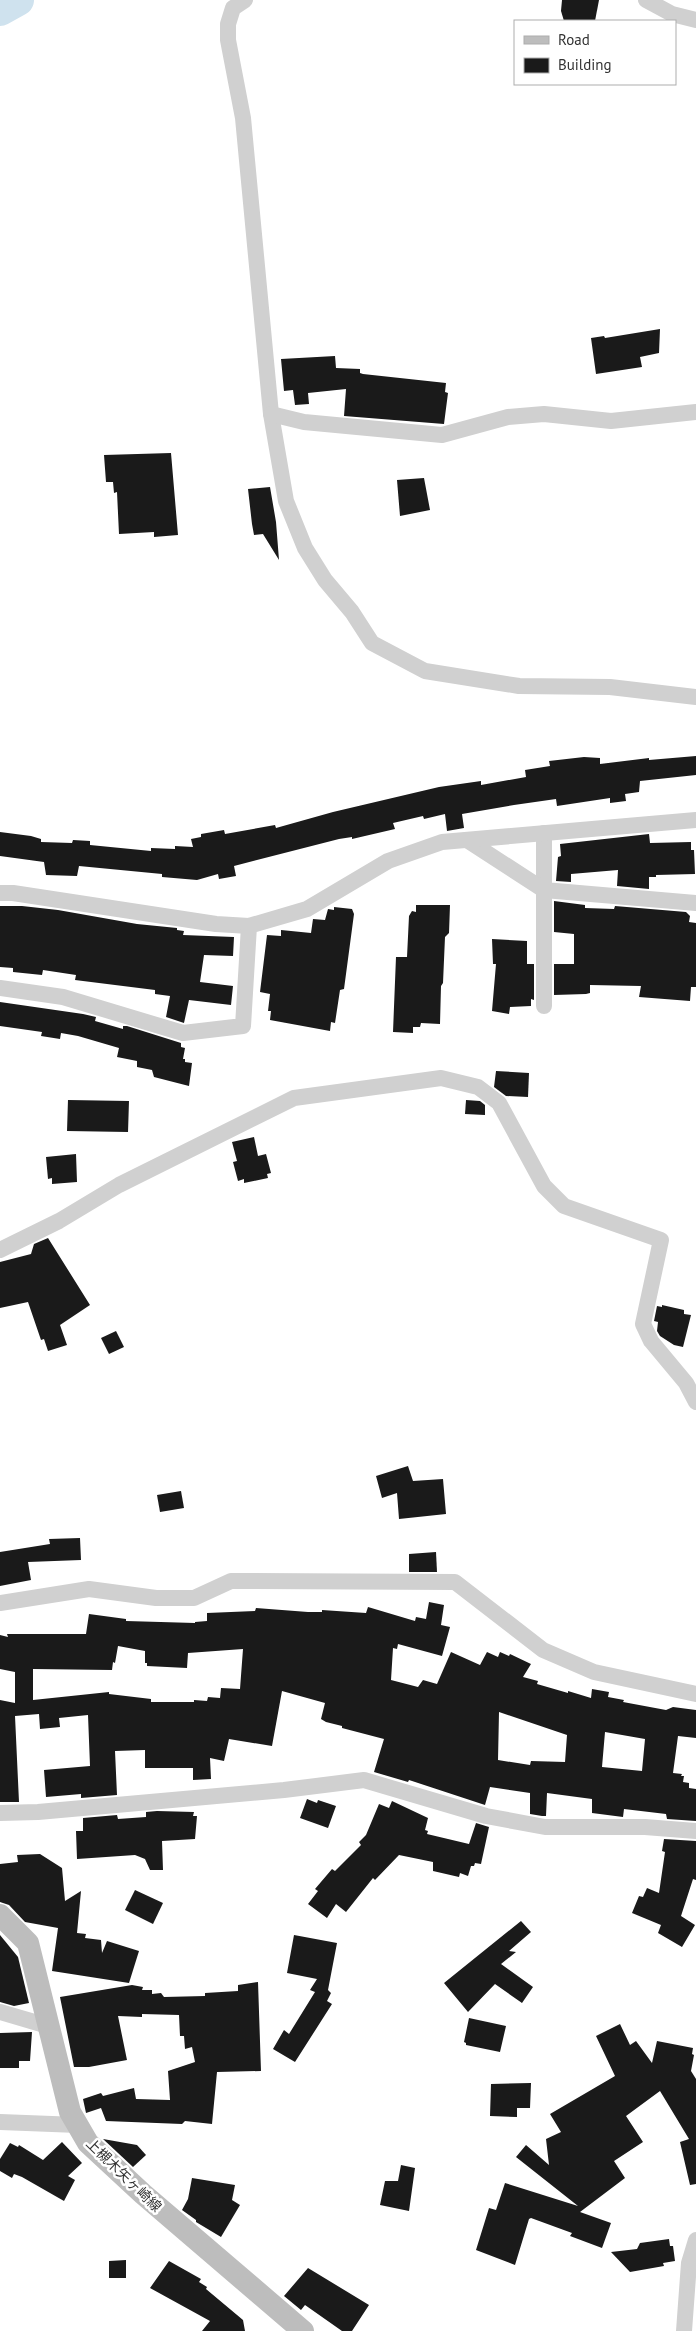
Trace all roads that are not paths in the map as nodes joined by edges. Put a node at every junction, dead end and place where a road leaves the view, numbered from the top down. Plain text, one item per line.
1 (245, 0) edge
2 (646, 0) edge
3 (696, 20) edge
4 (696, 412) edge
5 (270, 414) junction
6 (696, 697) edge
7 (696, 820) edge
8 (544, 833) junction
9 (467, 840) junction
10 (544, 890) junction
11 (0, 893) edge
12 (696, 903) edge
13 (249, 926) junction
14 (0, 988) edge
15 (544, 1006) dead end
16 (0, 1250) edge
17 (696, 1402) edge
18 (0, 1603) edge
19 (696, 1694) edge
20 (0, 1813) edge
21 (696, 1831) edge
22 (0, 1915) edge
23 (0, 2012) edge
24 (48, 2026) junction
25 (0, 2122) edge
26 (78, 2125) junction
27 (696, 2240) edge
28 (303, 2331) edge
29 (684, 2331) edge

1 - 5 street
2 - 3 street
4 - 5 street
5 - 6 street
7 - 8 street
8 - 9 street
8 - 10 street
9 - 10 street
9 - 13 street
10 - 12 street
10 - 15 street
11 - 13 street
13 - 14 street
16 - 17 street
18 - 19 street
20 - 21 street
22 - 24 main road, 上槻木矢ヶ崎線
23 - 24 street
24 - 26 main road, 上槻木矢ヶ崎線
25 - 26 street
26 - 28 main road, 上槻木矢ヶ崎線
27 - 29 street

